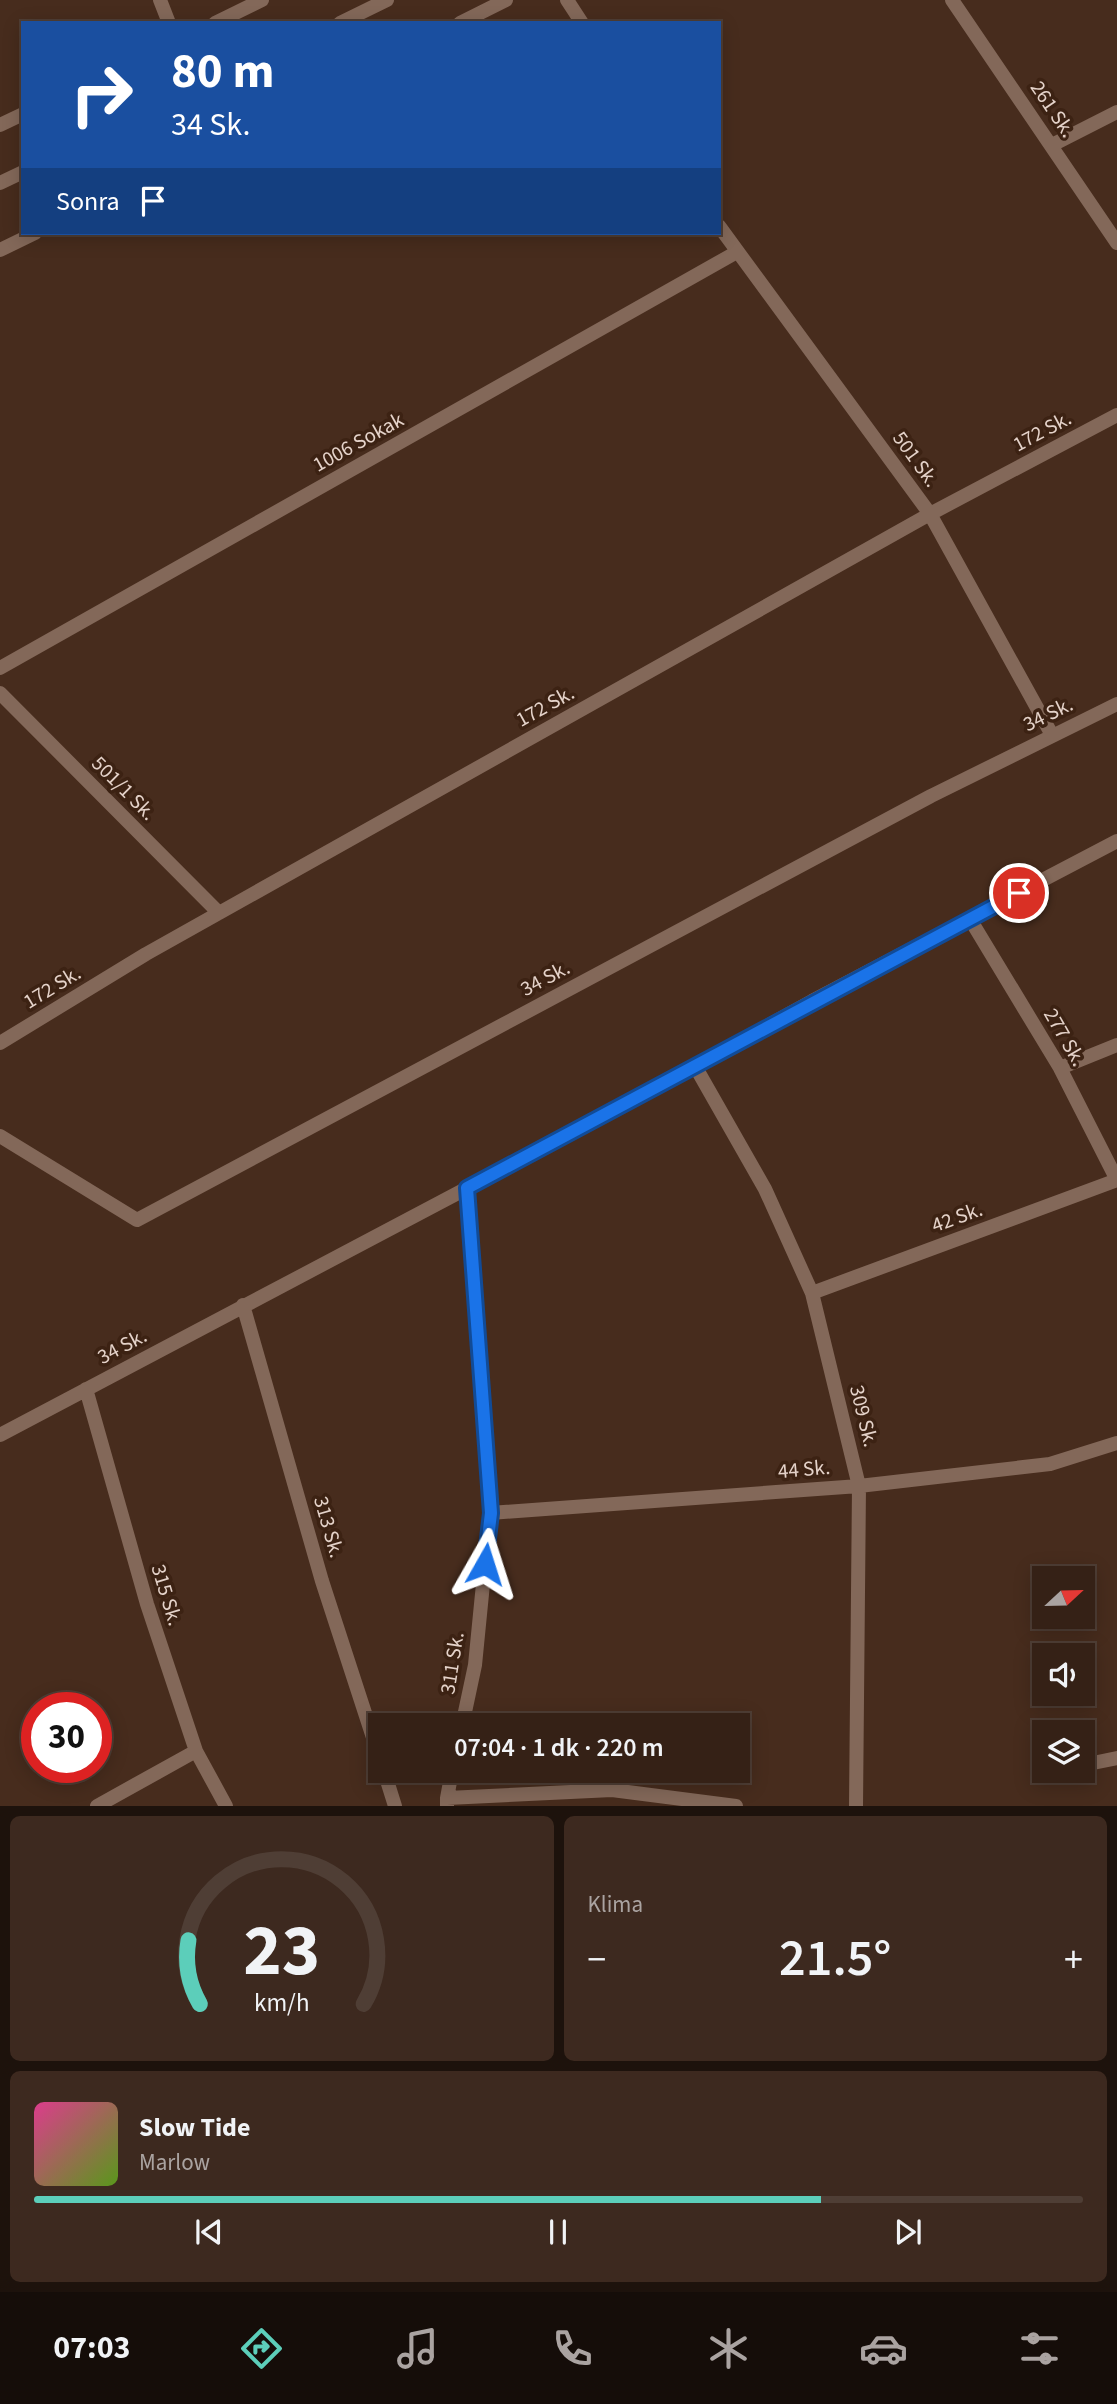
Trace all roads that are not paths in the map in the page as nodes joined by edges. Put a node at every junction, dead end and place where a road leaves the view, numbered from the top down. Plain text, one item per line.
1 (160, 0) edge
2 (262, 0) edge
3 (387, 0) edge
4 (506, 0) edge
5 (567, 0) edge
6 (952, 0) edge
7 (168, 21) edge
8 (219, 21) edge
9 (344, 21) edge
10 (464, 21) edge
11 (581, 21) edge
12 (1117, 112) edge
13 (21, 115) edge
14 (0, 125) edge
15 (1052, 145) junction
16 (21, 173) edge
17 (0, 183) edge
18 (721, 229) edge
19 (31, 235) edge
20 (1117, 243) edge
21 (0, 250) edge
22 (737, 252) junction
23 (1117, 415) edge
24 (930, 514) junction
25 (0, 668) edge
26 (0, 693) edge
27 (1117, 704) edge
28 (1052, 735) junction
29 (1117, 841) edge
30 (219, 913) junction
31 (970, 919) junction
32 (0, 1043) edge
33 (1117, 1045) edge
34 (695, 1066) junction
35 (1060, 1068) junction
36 (0, 1136) edge
37 (1117, 1180) edge
38 (467, 1188) junction
39 (811, 1293) junction
40 (243, 1305) junction
41 (86, 1389) junction
42 (0, 1435) edge
43 (1117, 1443) edge
44 (859, 1486) junction
45 (491, 1513) junction
46 (465, 1713) edge
47 (368, 1722) edge
48 (196, 1751) junction
49 (1117, 1758) edge
50 (1095, 1763) edge
51 (388, 1783) edge
52 (451, 1783) edge
53 (447, 1802) edge
54 (97, 1805) edge
55 (226, 1805) edge
56 (395, 1805) edge
57 (736, 1805) edge
58 (856, 1805) edge

1 - 7 street
2 - 8 street
3 - 9 street
4 - 10 street
5 - 11 street
6 - 15 street, 261 Sk.
12 - 15 street
13 - 14 street
15 - 20 street, 261 Sk.
16 - 17 street
18 - 22 street, 501 Sk.
19 - 21 street
22 - 24 street, 501 Sk.
22 - 25 street, 1006 Sokak
23 - 24 street, 172 Sk.
24 - 28 street, 501 Sk.
24 - 30 street, 172 Sk.
26 - 30 street, 501/1 Sk.
27 - 28 street, 34 Sk.
28 - 36 street, 34 Sk.
29 - 31 street, 34 Sk.
30 - 32 street, 172 Sk.
31 - 34 street, 34 Sk.
31 - 35 street, 277 Sk.
33 - 35 street
34 - 38 street, 34 Sk.
34 - 39 street, 309 Sk.
35 - 37 street, 277 Sk.
37 - 39 street, 42 Sk.
38 - 40 street, 34 Sk.
38 - 45 street, 311 Sk.
39 - 44 street, 309 Sk.
40 - 41 street, 34 Sk.
40 - 47 street, 313 Sk.
41 - 42 street, 34 Sk.
41 - 48 street, 315 Sk.
43 - 44 street, 44 Sk.
44 - 45 street, 44 Sk.
44 - 58 street, 309 Sk.
45 - 46 street, 311 Sk.
48 - 54 street
48 - 55 street, 315 Sk.
49 - 50 street
51 - 56 street
52 - 53 street
53 - 57 street

